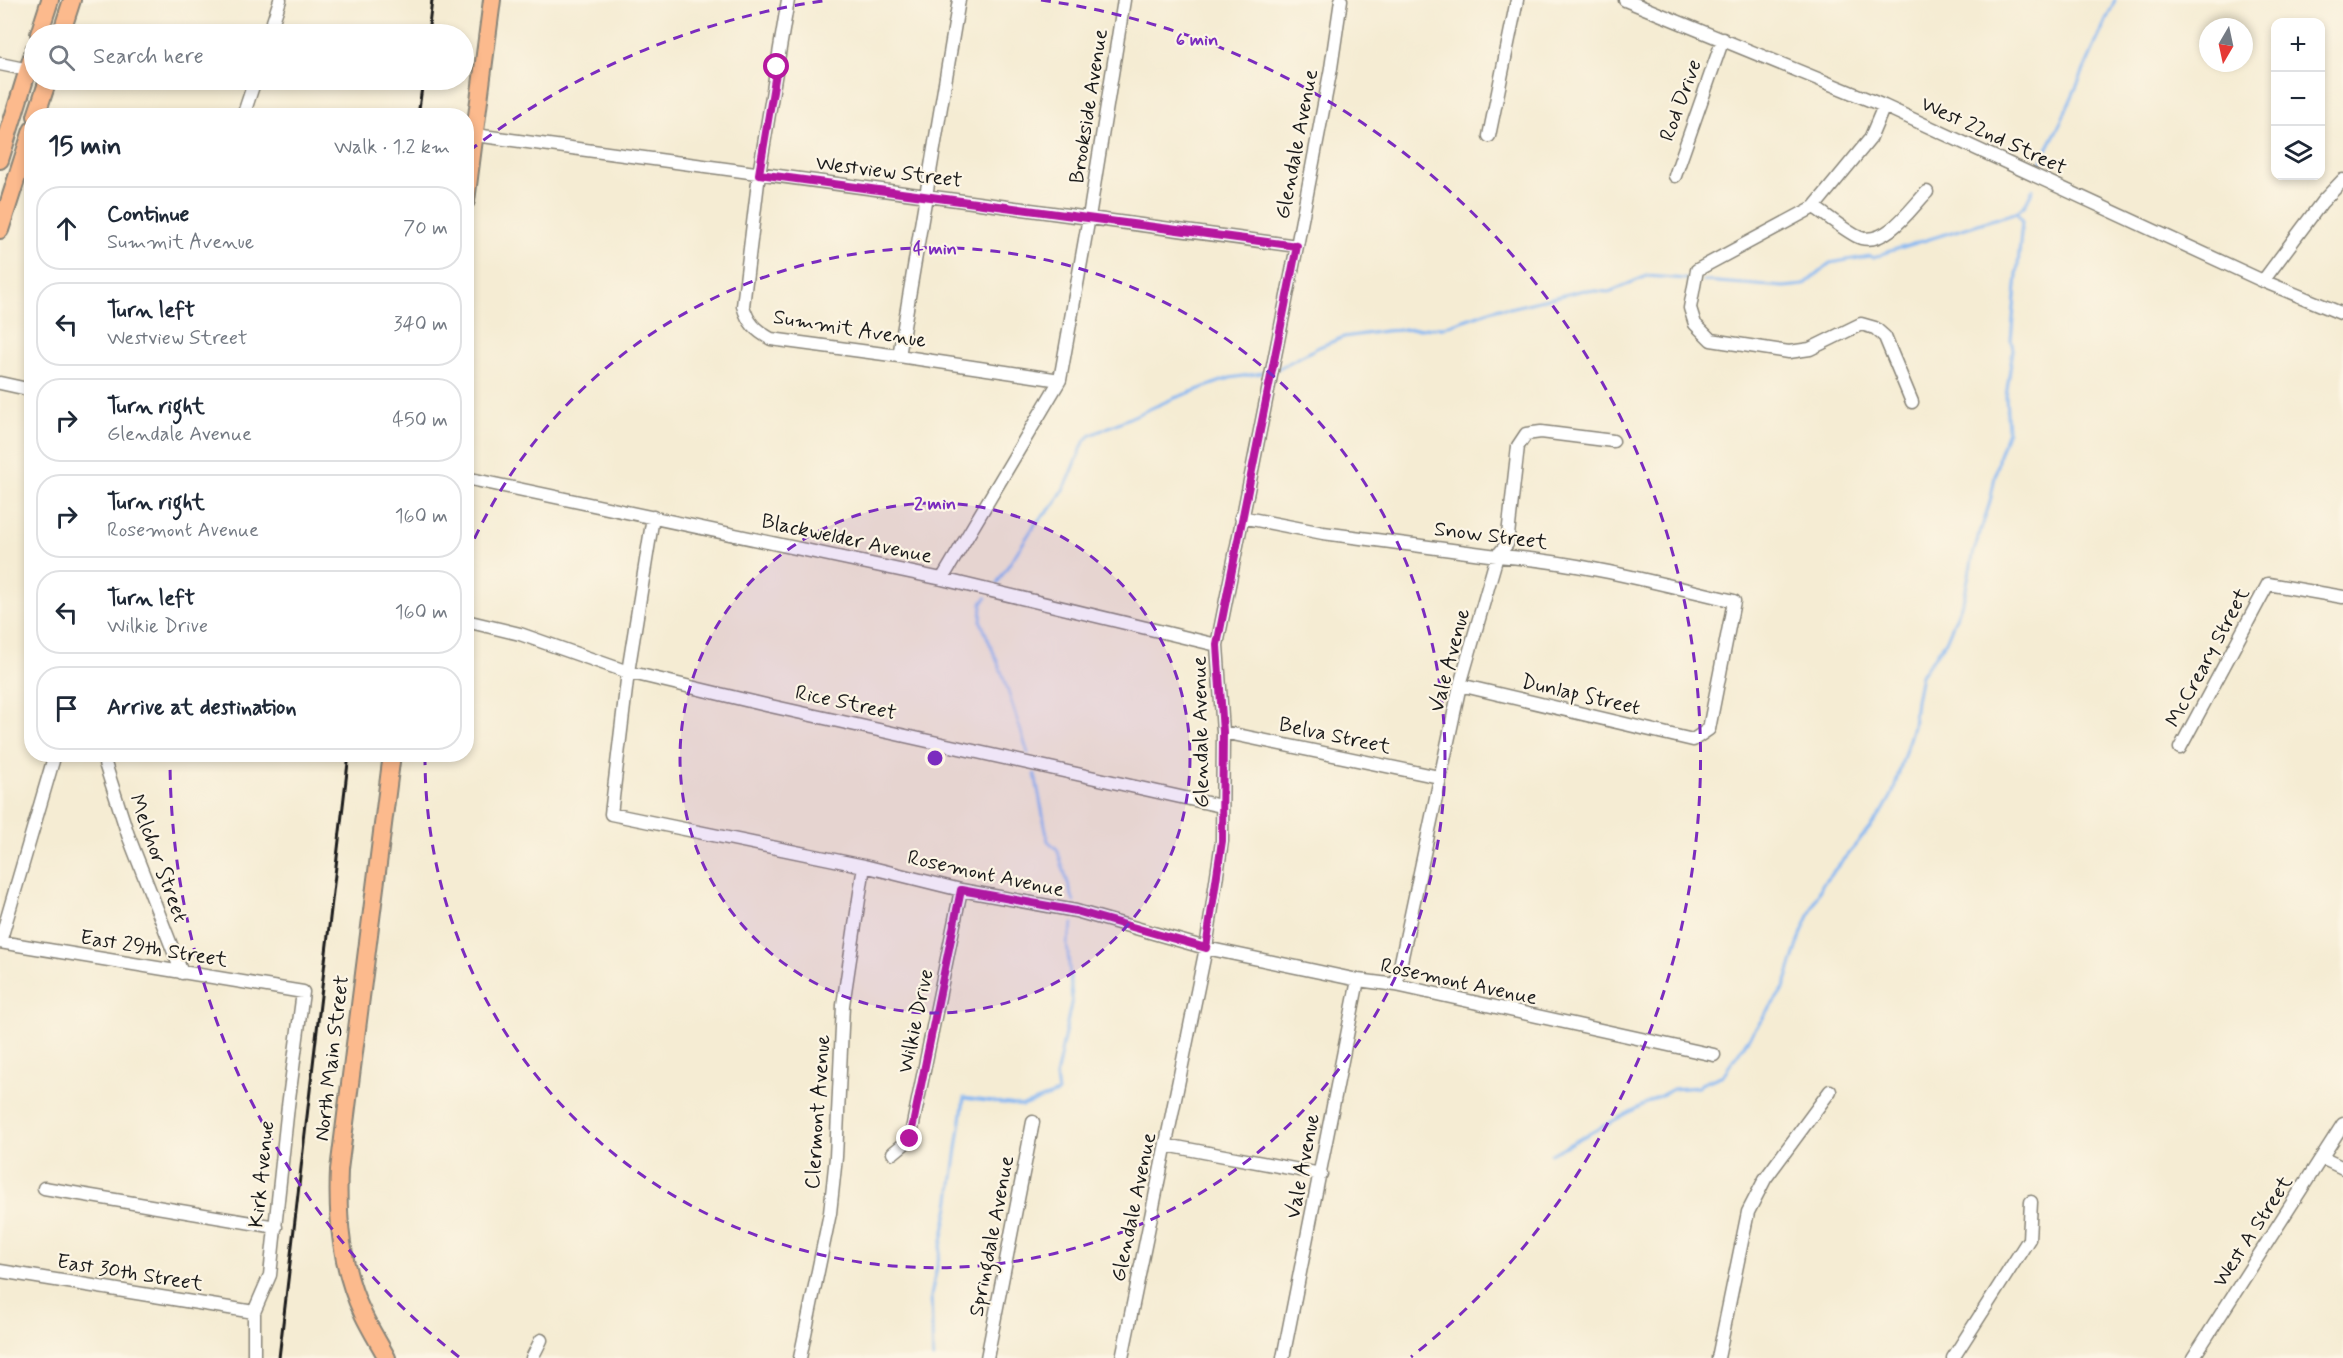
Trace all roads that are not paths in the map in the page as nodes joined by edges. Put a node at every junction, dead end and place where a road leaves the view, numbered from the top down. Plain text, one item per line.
1 (50, 0) edge
2 (72, 0) edge
3 (280, 0) edge
4 (492, 0) edge
5 (788, 0) edge
6 (959, 0) edge
7 (1124, 0) edge
8 (1341, 0) edge
9 (1517, 0) edge
10 (1625, 0) edge
11 (42, 24) edge
12 (64, 24) edge
13 (272, 24) edge
14 (1723, 39) junction
15 (0, 63) edge
16 (24, 68) edge
17 (25, 90) edge
18 (45, 90) edge
19 (252, 90) edge
20 (1884, 106) junction
21 (39, 108) edge
22 (246, 108) edge
23 (475, 135) junction
24 (1489, 136) dead end
25 (474, 142) edge
26 (24, 155) edge
27 (0, 160) edge
28 (759, 174) junction
29 (1675, 176) dead end
30 (2343, 180) edge
31 (1927, 192) dead end
32 (926, 196) junction
33 (1814, 207) junction
34 (1089, 217) junction
35 (0, 230) edge
36 (1297, 246) junction
37 (2263, 281) junction
38 (2343, 314) edge
39 (899, 356) junction
40 (1060, 380) junction
41 (0, 383) edge
42 (24, 388) edge
43 (1912, 402) dead end
44 (1613, 441) dead end
45 (474, 480) edge
46 (653, 517) junction
47 (1241, 517) junction
48 (1497, 556) junction
49 (942, 579) junction
50 (2343, 597) edge
51 (474, 623) edge
52 (1217, 645) junction
53 (628, 672) junction
54 (1460, 685) junction
55 (1223, 732) junction
56 (1693, 740) joint
57 (2180, 748) dead end
58 (53, 762) edge
59 (105, 762) edge
60 (391, 762) edge
61 (1439, 777) junction
62 (1221, 806) junction
63 (864, 866) junction
64 (961, 890) junction
65 (0, 942) edge
66 (1206, 948) junction
67 (182, 973) junction
68 (1358, 980) junction
69 (1396, 985) junction
70 (303, 992) joint
71 (1714, 1055) dead end
72 (1830, 1091) dead end
73 (1033, 1122) dead end
74 (2343, 1124) edge
75 (1166, 1145) junction
76 (893, 1153) dead end
77 (2322, 1158) junction
78 (2343, 1168) edge
79 (1321, 1174) junction
80 (44, 1188) dead end
81 (2031, 1202) dead end
82 (276, 1227) junction
83 (0, 1271) edge
84 (255, 1312) junction
85 (541, 1340) dead end
86 (254, 1358) edge
87 (387, 1358) edge
88 (532, 1358) edge
89 (800, 1358) edge
90 (987, 1358) edge
91 (1122, 1358) edge
92 (1283, 1358) edge
93 (1718, 1358) edge
94 (1953, 1358) edge
95 (2193, 1358) edge

1 - 11 main road
2 - 12 main road
3 - 13 street
4 - 23 main road
5 - 28 street, Summit Avenue
6 - 32 street
7 - 34 street, Brookside Avenue
8 - 36 street, Glendale Avenue
9 - 24 street
10 - 14 street, West 22nd Street
14 - 20 street, West 22nd Street
14 - 29 street, Rod Drive
15 - 16 street
17 - 27 main road
18 - 21 main road
19 - 22 street
20 - 33 street
20 - 37 street, West 22nd Street
23 - 25 main road
23 - 28 street, Westview Street
26 - 35 main road
28 - 32 street, Westview Street
28 - 39 street, Summit Avenue
30 - 37 street
31 - 33 street
32 - 34 street, Westview Street
32 - 39 street
33 - 43 street
34 - 36 street, Westview Street
34 - 40 street, Brookside Avenue
36 - 47 street, Glendale Avenue
37 - 38 street, West 22nd Street
39 - 40 street, Summit Avenue
40 - 49 street, Brookside Avenue
41 - 42 street
44 - 48 street, Vale Avenue
45 - 46 street, Blackwelder Avenue
46 - 49 street, Blackwelder Avenue
46 - 53 street, Rosemont Avenue
47 - 48 street, Snow Street
47 - 52 street, Glendale Avenue
48 - 54 street, Vale Avenue
48 - 56 street, Snow Street
49 - 52 street, Blackwelder Avenue
50 - 57 street, McCreary Street
51 - 53 street, Rice Street
52 - 55 street, Glendale Avenue
53 - 62 street, Rice Street
53 - 63 street, Rosemont Avenue
54 - 56 street, Dunlap Street
54 - 61 street, Vale Avenue
55 - 61 street, Belva Street
55 - 62 street, Glendale Avenue
58 - 65 street
59 - 67 street, Melchor Street
60 - 87 main road, North Main Street
61 - 69 street, Vale Avenue
62 - 66 street, Glendale Avenue
63 - 64 street, Rosemont Avenue
63 - 89 street, Clermont Avenue
64 - 66 street, Rosemont Avenue
64 - 76 street, Wilkie Drive
65 - 67 street, East 29th Street
66 - 68 street, Rosemont Avenue
66 - 75 street, Glendale Avenue
67 - 70 street, East 29th Street
68 - 69 street, Rosemont Avenue
68 - 79 street, Vale Avenue
69 - 71 street, Rosemont Avenue
70 - 82 street, Kirk Avenue
72 - 93 street
73 - 90 street, Springdale Avenue
74 - 77 street, West A Street
75 - 79 street
75 - 91 street, Glendale Avenue
77 - 78 street
77 - 95 street, West A Street
79 - 92 street, Vale Avenue
80 - 82 street
81 - 94 street
82 - 84 street, Kirk Avenue
83 - 84 street, East 30th Street
84 - 86 street, Kirk Avenue
85 - 88 street

